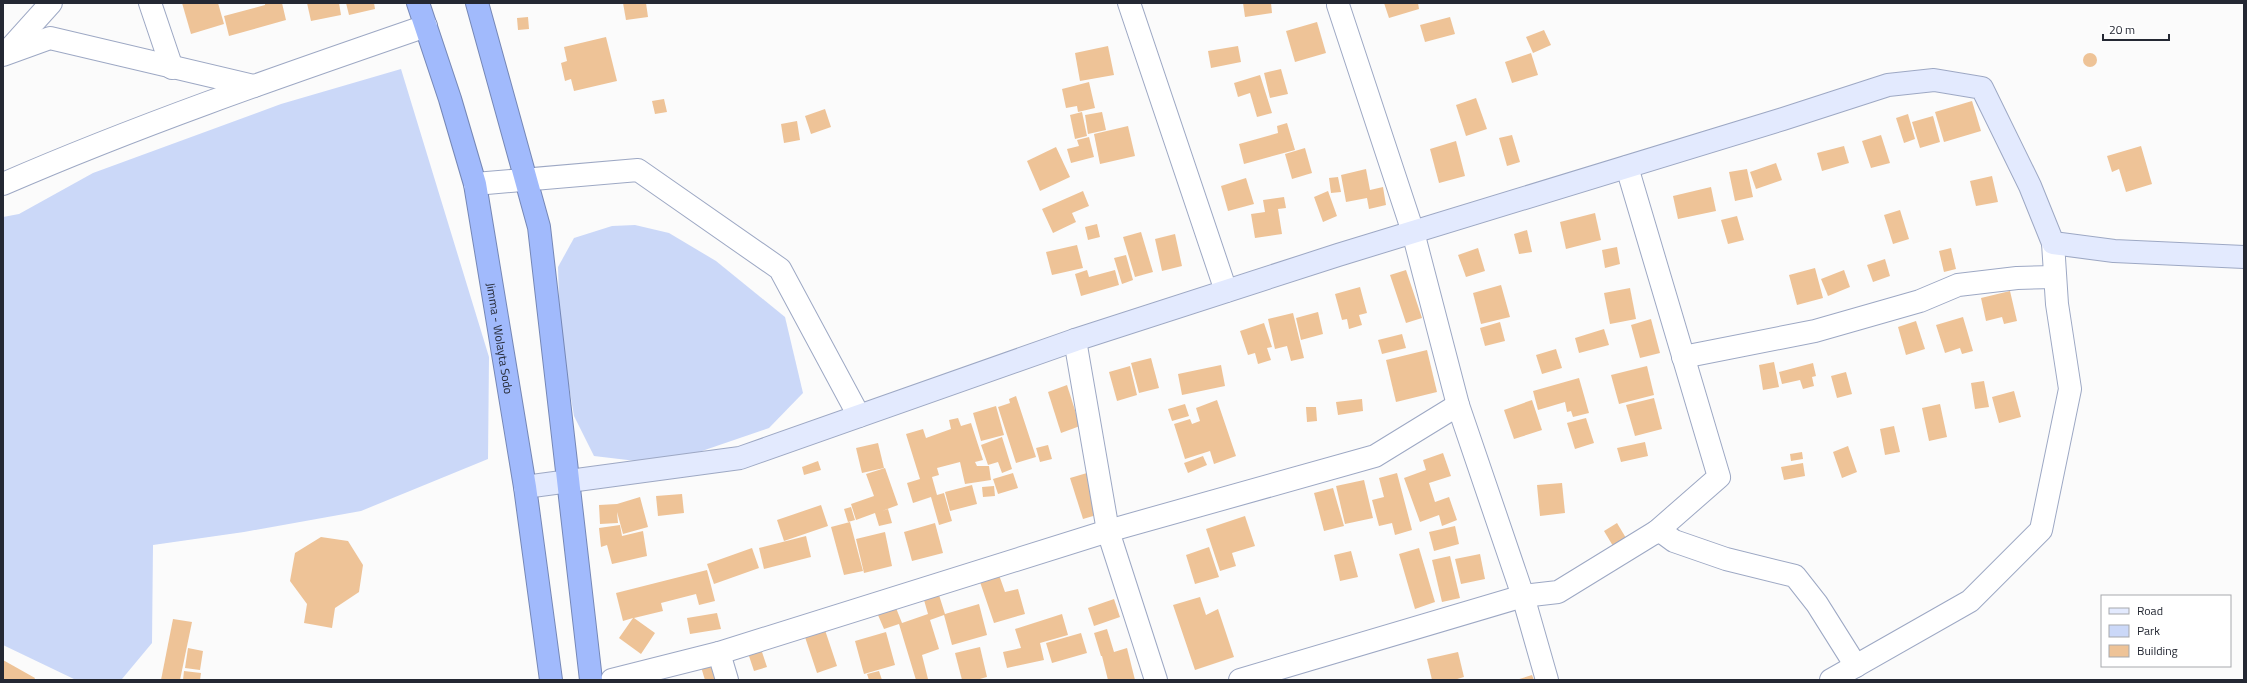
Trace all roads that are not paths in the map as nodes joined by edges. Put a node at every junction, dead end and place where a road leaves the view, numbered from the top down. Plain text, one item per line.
1 (50, 3) edge
2 (150, 3) edge
3 (418, 3) edge
4 (477, 3) edge
5 (1129, 3) edge
6 (1338, 5) dead end
7 (426, 26) junction
8 (3, 54) edge
9 (172, 68) junction
10 (254, 86) junction
11 (1627, 167) junction
12 (526, 180) junction
13 (3, 184) edge
14 (474, 184) junction
15 (1413, 232) junction
16 (2054, 243) junction
17 (2244, 257) edge
18 (2055, 277) junction
19 (1226, 291) junction
20 (1075, 340) junction
21 (1683, 357) junction
22 (1458, 405) junction
23 (859, 416) junction
24 (569, 481) junction
25 (525, 487) junction
26 (1108, 531) junction
27 (1655, 532) junction
28 (1524, 596) junction
29 (719, 653) junction
30 (1856, 666) junction
31 (551, 680) edge
32 (592, 680) edge
33 (612, 680) edge
34 (727, 680) edge
35 (1156, 680) edge
36 (1240, 680) edge
37 (1548, 680) edge
38 (1831, 680) edge

1 - 8 street
2 - 9 street
3 - 7 highway, Jimma - Wolayta Sodo
4 - 12 highway
5 - 19 street
6 - 15 street
7 - 10 street
7 - 14 highway, Jimma - Wolayta Sodo
8 - 9 street
9 - 10 street
10 - 13 street
11 - 15 street
11 - 16 street
11 - 21 street
12 - 14 street
12 - 23 street
12 - 24 highway
14 - 25 highway, Jimma - Wolayta Sodo
15 - 19 street
15 - 22 street
16 - 17 street
16 - 18 street
18 - 21 street
18 - 30 street
19 - 20 street
20 - 23 street
20 - 26 street
21 - 27 street
22 - 26 street
22 - 28 street
23 - 24 street
24 - 25 street
24 - 32 highway
25 - 31 highway, Jimma - Wolayta Sodo
26 - 29 street
26 - 35 street
27 - 28 street
27 - 30 street
28 - 36 street
28 - 37 street
29 - 33 street
29 - 34 street
30 - 38 street

